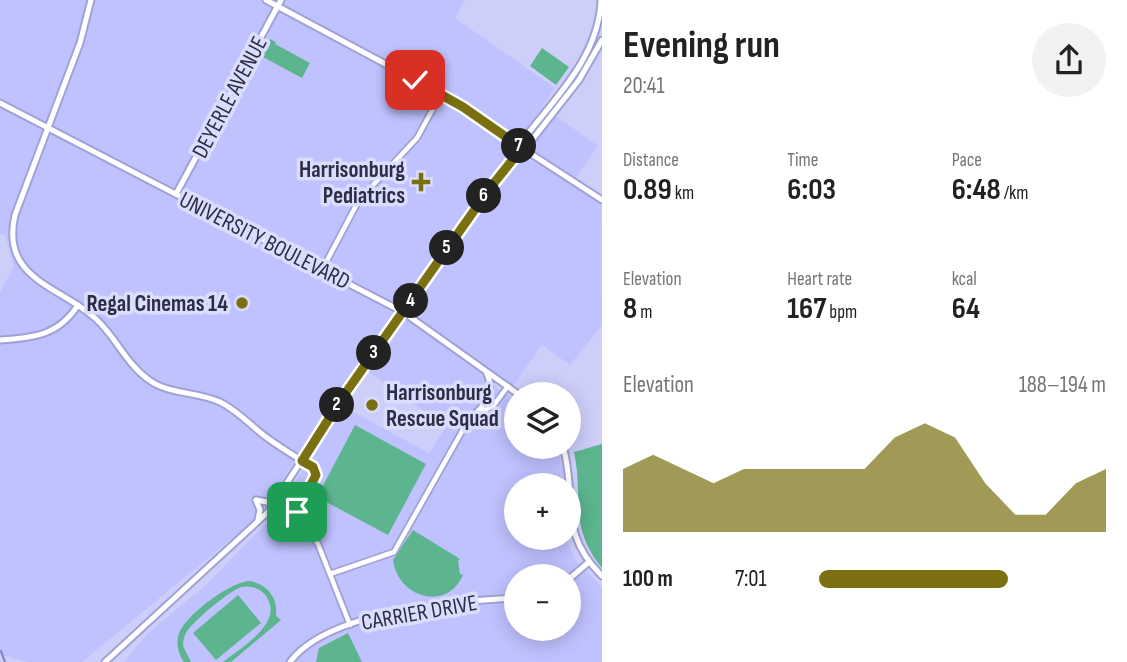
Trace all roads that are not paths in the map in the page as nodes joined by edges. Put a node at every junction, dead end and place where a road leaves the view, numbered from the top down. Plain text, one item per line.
1 (92, 0) edge
2 (266, 0) edge
3 (281, 0) edge
4 (601, 0) edge
5 (278, 7) junction
6 (601, 44) edge
7 (441, 94) junction
8 (0, 103) edge
9 (48, 128) junction
10 (522, 148) junction
11 (176, 194) junction
12 (602, 201) edge
13 (322, 270) junction
14 (78, 304) junction
15 (403, 312) junction
16 (0, 340) edge
17 (485, 372) junction
18 (504, 384) edge
19 (504, 391) edge
20 (476, 413) junction
21 (567, 459) edge
22 (302, 461) junction
23 (283, 492) junction
24 (254, 528) junction
25 (589, 562) junction
26 (581, 569) edge
27 (330, 574) junction
28 (602, 576) edge
29 (504, 599) edge
30 (350, 625) junction
31 (105, 662) edge
32 (290, 662) edge

1 - 9 street
2 - 5 street
3 - 5 street, DEYERLE AVENUE
4 - 10 street
5 - 7 street
5 - 11 street, DEYERLE AVENUE
6 - 10 street
7 - 10 street
7 - 13 street
8 - 9 street, UNIVERSITY BOULEVARD
9 - 11 street, UNIVERSITY BOULEVARD
9 - 14 street
10 - 12 street
10 - 15 street
11 - 13 street, UNIVERSITY BOULEVARD
13 - 15 street, UNIVERSITY BOULEVARD
14 - 16 street
14 - 22 street
15 - 17 street, UNIVERSITY BOULEVARD
15 - 22 street
17 - 18 street, UNIVERSITY BOULEVARD
17 - 20 street
19 - 20 street
20 - 27 street
21 - 25 street
22 - 23 street
22 - 27 street
23 - 24 street
23 - 24 street
24 - 31 street
25 - 26 street
25 - 28 street
27 - 30 street
29 - 30 street, CARRIER DRIVE
30 - 32 street, CARRIER DRIVE

